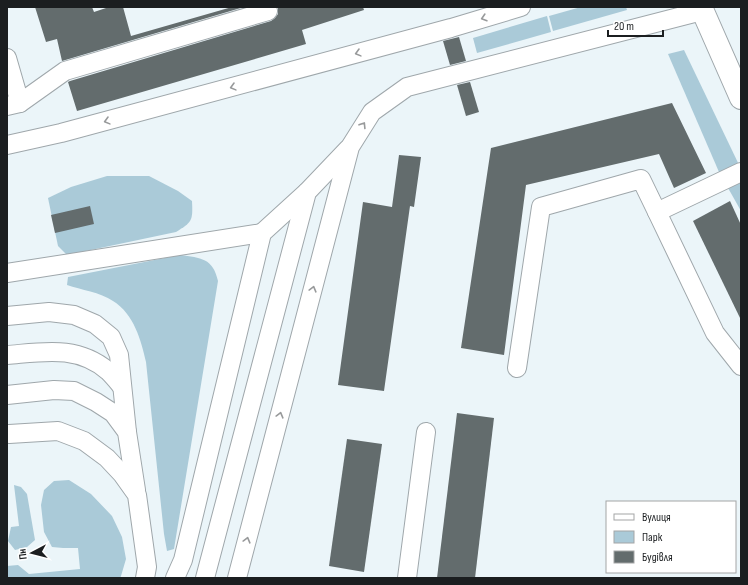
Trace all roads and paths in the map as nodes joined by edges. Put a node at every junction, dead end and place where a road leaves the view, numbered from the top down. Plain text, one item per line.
1 (521, 7) edge
2 (702, 9) edge
3 (268, 11) dead end
4 (7, 58) edge
5 (741, 98) edge
6 (13, 105) edge
7 (7, 145) edge
8 (350, 147) junction
9 (741, 172) edge
10 (307, 192) junction
11 (657, 212) junction
12 (262, 233) junction
13 (7, 273) edge
14 (7, 316) edge
15 (7, 355) edge
16 (741, 366) edge
17 (517, 368) dead end
18 (122, 387) junction
19 (7, 395) edge
20 (127, 432) junction
21 (426, 432) dead end
22 (9, 434) dead end
23 (136, 495) junction
24 (145, 578) edge
25 (175, 578) edge
26 (205, 578) edge
27 (237, 578) edge
28 (407, 578) edge

1 -> 7 street
2 - 5 main road
8 -> 2 street
3 - 6 street
4 - 6 street
8 - 10 street
27 -> 8 street
9 - 11 street
10 - 12 street
10 - 26 street
11 - 16 street
11 - 17 street
12 - 13 street
12 - 25 street
14 - 18 street
15 - 18 street
18 - 20 street
19 - 20 street
20 - 23 street
21 - 28 street
22 - 23 street
23 - 24 street

